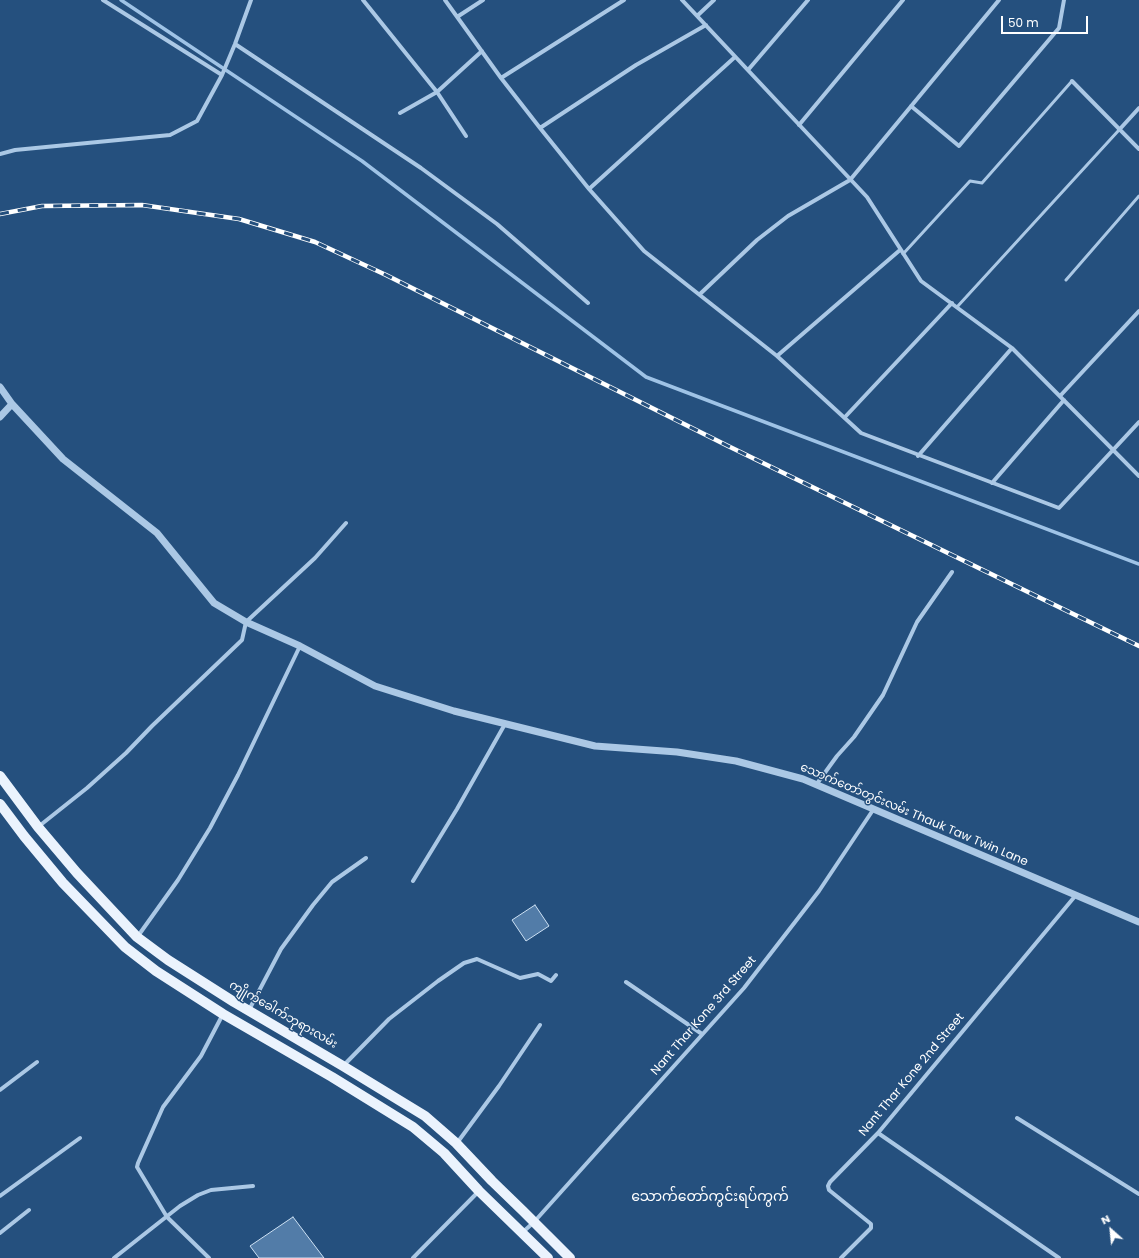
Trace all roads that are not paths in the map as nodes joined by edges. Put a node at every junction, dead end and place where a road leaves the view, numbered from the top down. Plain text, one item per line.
1 (103, 0) edge
2 (251, 0) edge
3 (363, 0) edge
4 (445, 0) edge
5 (483, 0) edge
6 (624, 0) edge
7 (682, 0) edge
8 (714, 0) edge
9 (808, 0) edge
10 (903, 0) edge
11 (999, 0) edge
12 (1064, 0) edge
13 (697, 16) junction
14 (457, 17) junction
15 (706, 25) junction
16 (235, 44) junction
17 (482, 52) junction
18 (735, 56) junction
19 (748, 70) junction
20 (222, 75) junction
21 (501, 78) junction
22 (1072, 81) joint
23 (437, 92) junction
24 (911, 106) junction
25 (1139, 108) edge
26 (400, 113) dead end
27 (799, 125) junction
28 (540, 128) junction
29 (1119, 130) junction
30 (466, 136) dead end
31 (1139, 149) edge
32 (0, 154) edge
33 (850, 180) junction
34 (589, 189) junction
35 (1139, 196) edge
36 (902, 252) junction
37 (1066, 280) dead end
38 (700, 294) junction
39 (588, 303) dead end
40 (952, 303) junction
41 (957, 307) junction
42 (1139, 311) edge
43 (1012, 348) junction
44 (777, 356) junction
45 (0, 387) edge
46 (1060, 396) junction
47 (1064, 400) junction
48 (12, 404) junction
49 (0, 417) edge
50 (845, 417) junction
51 (1139, 422) edge
52 (1114, 450) junction
53 (918, 456) junction
54 (1139, 476) edge
55 (992, 483) junction
56 (346, 523) dead end
57 (952, 572) dead end
58 (246, 622) junction
59 (300, 646) junction
60 (505, 724) junction
61 (0, 776) edge
62 (816, 785) junction
63 (0, 804) edge
64 (873, 810) junction
65 (38, 827) junction
66 (366, 858) dead end
67 (413, 881) dead end
68 (1076, 895) junction
69 (1139, 922) edge
70 (138, 937) junction
71 (556, 975) dead end
72 (626, 982) dead end
73 (248, 1011) junction
74 (223, 1014) junction
75 (540, 1025) dead end
76 (702, 1034) junction
77 (37, 1062) dead end
78 (344, 1066) junction
79 (0, 1090) edge
80 (1017, 1118) dead end
81 (878, 1133) junction
82 (80, 1138) dead end
83 (456, 1143) junction
84 (253, 1186) dead end
85 (479, 1191) junction
86 (1139, 1194) edge
87 (0, 1196) edge
88 (29, 1210) dead end
89 (167, 1217) junction
90 (534, 1222) junction
91 (0, 1233) edge
92 (523, 1233) junction
93 (114, 1258) edge
94 (209, 1258) edge
95 (414, 1258) edge
96 (548, 1258) edge
97 (570, 1258) edge
98 (841, 1258) edge
99 (1059, 1258) edge

1 - 20 street
2 - 16 street
3 - 23 street
4 - 14 street
5 - 14 street
6 - 21 street
7 - 13 street
8 - 13 street
9 - 19 street
10 - 27 street
11 - 24 street
12 - 24 street
13 - 15 street
14 - 17 street
15 - 18 street
15 - 28 street
16 - 20 street
16 - 39 street
17 - 21 street
17 - 23 street
18 - 19 street
18 - 34 street
19 - 27 street
20 - 32 street
21 - 28 street
22 - 29 street
22 - 36 lane
23 - 26 street
23 - 30 street
24 - 33 street
25 - 29 street
27 - 33 street
28 - 34 street
29 - 31 street
29 - 41 lane
33 - 36 street
33 - 38 street
34 - 38 street
35 - 37 lane
36 - 40 street
36 - 44 street
38 - 44 street
40 - 41 street
40 - 50 street
41 - 43 street
42 - 46 street
43 - 46 street
43 - 53 street
44 - 50 street
45 - 48 street, သောက်တော်တွင်းလမ်း Thauk Taw Twin Lane
46 - 47 street
47 - 52 street
47 - 55 street
48 - 49 street
48 - 58 street, သောက်တော်တွင်းလမ်း Thauk Taw Twin Lane
50 - 53 street
51 - 52 street
52 - 54 street
52 - 55 street
53 - 55 street
56 - 58 street
57 - 62 street
58 - 59 street, သောက်တော်တွင်းလမ်း Thauk Taw Twin Lane
58 - 65 street
59 - 60 street, သောက်တော်တွင်းလမ်း Thauk Taw Twin Lane
59 - 70 street
60 - 62 street, သောက်တော်တွင်းလမ်း Thauk Taw Twin Lane
60 - 67 street
61 - 65 main road, ကျိုက်ခေါက်ဘုရားလမ်း
62 - 64 street, သောက်တော်တွင်းလမ်း Thauk Taw Twin Lane
63 - 74 main road
64 - 68 street, သောက်တော်တွင်းလမ်း Thauk Taw Twin Lane
64 - 76 street, Nant Thar Kone 3rd Street
65 - 70 main road, ကျိုက်ခေါက်ဘုရားလမ်း
66 - 73 street
68 - 69 street, သောက်တော်တွင်းလမ်း Thauk Taw Twin Lane
68 - 81 street, Nant Thar Kone 2nd Street
70 - 73 main road, ကျိုက်ခေါက်ဘုရားလမ်း
71 - 78 street
72 - 76 street
73 - 78 main road, ကျိုက်ခေါက်ဘုရားလမ်း
74 - 85 main road
74 - 89 street
75 - 83 street
76 - 90 street, Nant Thar Kone 3rd Street
77 - 79 street
78 - 83 main road, ကျိုက်ခေါက်ဘုရားလမ်း
80 - 86 street
81 - 98 street, Nant Thar Kone 2nd Street
81 - 99 street
82 - 87 street
83 - 90 main road, ကျိုက်ခေါက်ဘုရားလမ်း
84 - 89 street
85 - 92 main road
85 - 95 street
88 - 91 street
89 - 93 street
89 - 94 street
90 - 92 street, Nant Thar Kone 3rd Street
90 - 97 main road, ကျိုက်ခေါက်ဘုရားလမ်း
92 - 96 main road

